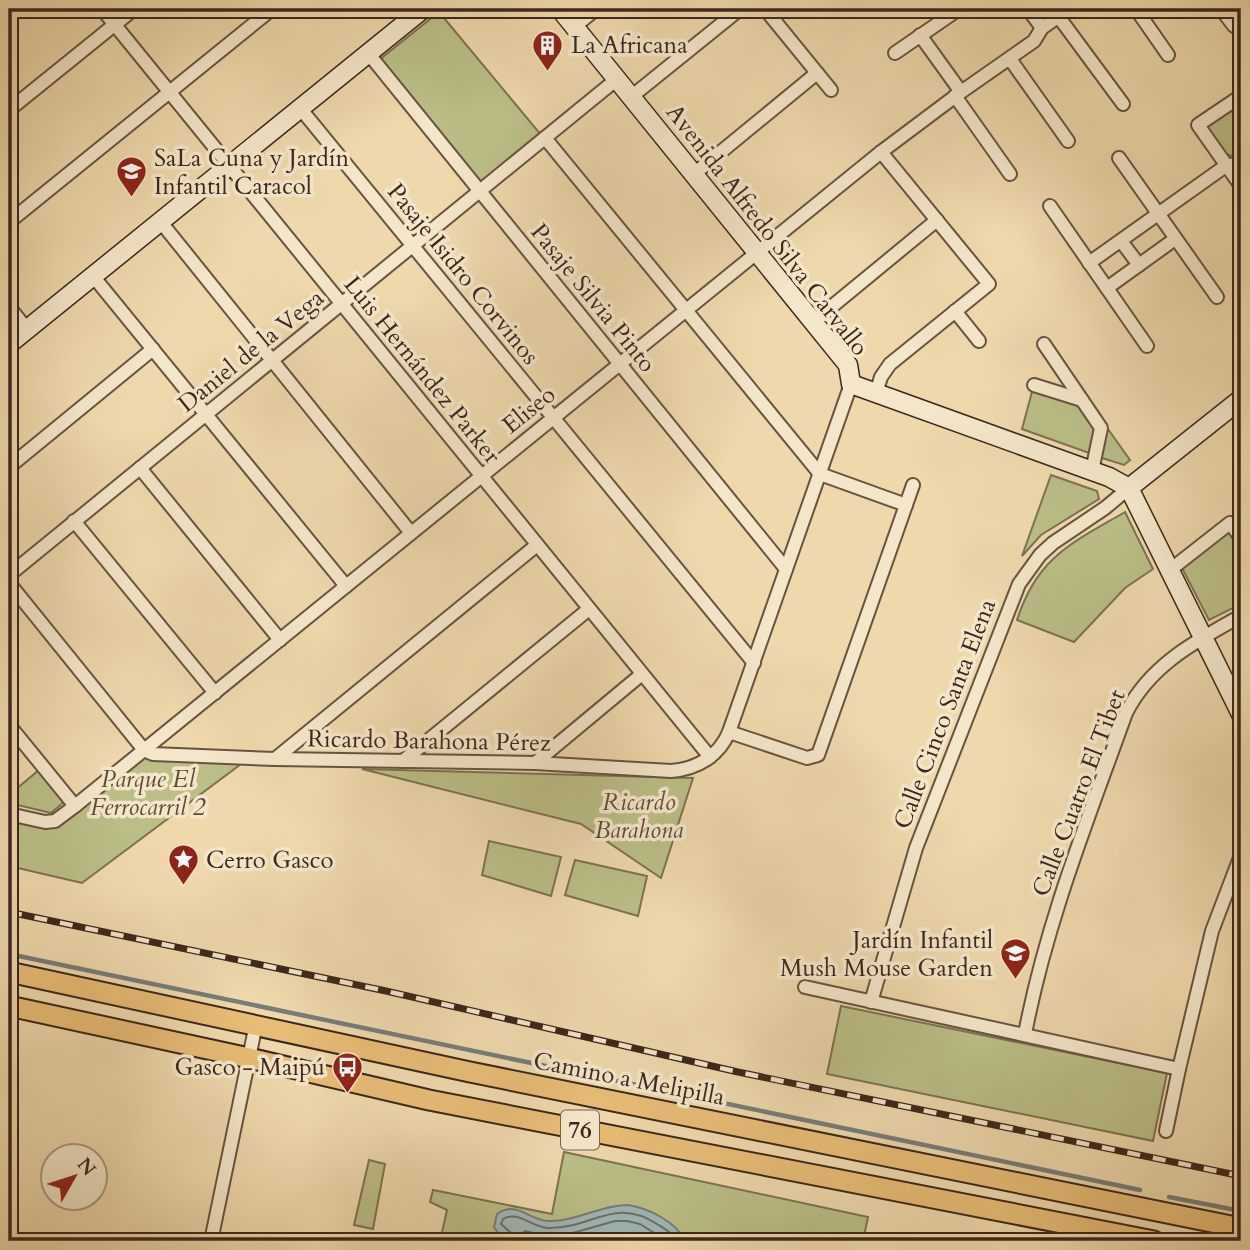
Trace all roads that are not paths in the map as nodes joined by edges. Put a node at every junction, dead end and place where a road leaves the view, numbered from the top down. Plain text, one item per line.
1 (102, 9) edge
2 (134, 9) edge
3 (272, 9) edge
4 (423, 9) edge
5 (560, 9) edge
6 (596, 9) edge
7 (740, 9) edge
8 (765, 9) edge
9 (959, 9) edge
10 (1028, 9) edge
11 (1136, 9) edge
12 (1221, 9) edge
13 (1064, 12) edge
14 (114, 24) junction
15 (1234, 26) dead end
16 (574, 27) junction
17 (1042, 28) junction
18 (920, 35) junction
19 (368, 53) junction
20 (895, 53) dead end
21 (1168, 55) dead end
22 (1010, 59) junction
23 (817, 72) junction
24 (617, 79) junction
25 (831, 90) dead end
26 (169, 92) junction
27 (958, 94) junction
28 (1241, 96) edge
29 (631, 97) junction
30 (1123, 104) dead end
31 (300, 108) junction
32 (9, 110) edge
33 (545, 138) junction
34 (1068, 141) dead end
35 (881, 152) junction
36 (1119, 158) dead end
37 (1241, 164) edge
38 (229, 165) junction
39 (1227, 165) junction
40 (694, 174) junction
41 (1010, 174) dead end
42 (1241, 186) edge
43 (480, 191) junction
44 (1050, 206) dead end
45 (1158, 215) junction
46 (937, 220) junction
47 (160, 221) junction
48 (9, 222) edge
49 (1175, 239) junction
50 (1121, 241) junction
51 (413, 246) junction
52 (757, 252) junction
53 (1090, 263) junction
54 (1139, 265) junction
55 (93, 276) junction
56 (1107, 288) junction
57 (1217, 297) dead end
58 (341, 304) junction
59 (9, 307) edge
60 (685, 310) junction
61 (956, 311) junction
62 (813, 322) junction
63 (27, 329) junction
64 (979, 341) dead end
65 (9, 344) edge
66 (1044, 344) dead end
67 (1147, 345) dead end
68 (153, 349) junction
69 (271, 361) junction
70 (620, 364) junction
71 (851, 384) junction
72 (1034, 385) dead end
73 (876, 393) junction
74 (1082, 400) junction
75 (1241, 400) edge
76 (206, 414) junction
77 (553, 418) junction
78 (9, 467) edge
79 (140, 468) junction
80 (1093, 471) junction
81 (820, 474) junction
82 (481, 476) junction
83 (913, 485) dead end
84 (1129, 488) junction
85 (906, 505) junction
86 (74, 521) junction
87 (411, 533) junction
88 (1241, 538) edge
89 (537, 545) junction
90 (786, 569) junction
91 (1170, 570) junction
92 (9, 575) edge
93 (9, 583) edge
94 (346, 586) junction
95 (589, 609) junction
96 (1241, 616) edge
97 (1203, 637) junction
98 (280, 640) junction
99 (754, 663) junction
100 (642, 674) junction
101 (215, 693) junction
102 (1241, 713) edge
103 (9, 725) edge
104 (730, 732) junction
105 (144, 750) junction
106 (710, 757) junction
107 (275, 759) junction
108 (403, 761) junction
109 (535, 763) junction
110 (75, 806) junction
111 (9, 814) edge
112 (1241, 855) edge
113 (9, 972) edge
114 (74, 986) junction
115 (804, 987) dead end
116 (871, 1002) junction
117 (9, 1006) edge
118 (68, 1019) junction
119 (256, 1024) junction
120 (1025, 1034) junction
121 (249, 1058) junction
122 (1178, 1069) junction
123 (1166, 1131) dead end
124 (1241, 1228) edge
125 (211, 1241) edge
126 (1154, 1241) edge

1 - 14 street, Luis Hernández Parker
2 - 14 street
3 - 26 street
4 - 19 street
5 - 16 street, Avenida Alfredo Silva Carvallo
6 - 16 street
7 - 29 street
8 - 23 street
9 - 18 street
10 - 17 street
11 - 21 street
12 - 15 street
13 - 17 street, Eliseo
13 - 30 street
14 - 26 street, Luis Hernández Parker
14 - 32 street
16 - 24 street, Avenida Alfredo Silva Carvallo
17 - 22 street, Eliseo
18 - 20 street
18 - 27 street
19 - 31 street
19 - 43 street, Pasaje Silvia Pinto
22 - 27 street, Eliseo
22 - 34 street
23 - 25 street
23 - 40 street
24 - 29 street, Avenida Alfredo Silva Carvallo
24 - 33 street, Daniel de la Vega
26 - 38 street, Luis Hernández Parker
26 - 48 street
27 - 35 street, Eliseo
27 - 41 street
28 - 39 street
29 - 40 street, Avenida Alfredo Silva Carvallo
31 - 38 street
31 - 51 street, Pasaje Isidro Corvinos
33 - 43 street, Daniel de la Vega
33 - 60 street
35 - 46 street
35 - 52 street, Eliseo
36 - 45 street
37 - 39 street
38 - 47 street
38 - 58 street, Luis Hernández Parker
39 - 42 street
39 - 45 street
40 - 52 street, Avenida Alfredo Silva Carvallo
43 - 51 street, Daniel de la Vega
43 - 70 street, Pasaje Silvia Pinto
44 - 53 street
45 - 49 street
45 - 50 street
46 - 61 street
46 - 62 street
47 - 55 street
47 - 69 street
49 - 54 street
49 - 57 street
50 - 53 street
50 - 54 street
51 - 58 street, Daniel de la Vega
51 - 77 street, Pasaje Isidro Corvinos
52 - 60 street, Eliseo
52 - 62 street, Avenida Alfredo Silva Carvallo
53 - 56 street
54 - 56 street
55 - 63 street
55 - 68 street
56 - 67 street
58 - 69 street, Daniel de la Vega
58 - 82 street, Luis Hernández Parker
59 - 63 street
60 - 70 street, Eliseo
60 - 81 street
61 - 64 street
61 - 73 street
62 - 71 street, Avenida Alfredo Silva Carvallo
63 - 65 street
66 - 74 street
68 - 76 street
68 - 78 street
69 - 76 street, Daniel de la Vega
69 - 87 street
70 - 77 street, Eliseo
70 - 90 street, Pasaje Silvia Pinto
71 - 73 street, Avenida Alfredo Silva Carvallo
71 - 81 street
72 - 74 street
73 - 80 street, Avenida Alfredo Silva Carvallo
74 - 80 street
75 - 84 street
76 - 79 street, Daniel de la Vega
76 - 94 street
77 - 82 street, Eliseo
77 - 99 street, Pasaje Isidro Corvinos
79 - 86 street, Daniel de la Vega
79 - 98 street
80 - 84 street, Avenida Alfredo Silva Carvallo
81 - 85 street
81 - 90 street
82 - 87 street, Eliseo
82 - 89 street, Luis Hernández Parker
83 - 85 street
84 - 91 street
84 - 116 street, Calle Cinco Santa Elena
85 - 104 street
86 - 92 street, Daniel de la Vega
86 - 101 street
87 - 94 street, Eliseo
88 - 91 street
89 - 95 street, Luis Hernández Parker
89 - 107 street
90 - 99 street
91 - 97 street
93 - 105 street
94 - 98 street, Eliseo
95 - 100 street, Luis Hernández Parker
95 - 108 street
96 - 97 street, Calle Cuatro El Tibet
97 - 102 street
97 - 120 street, Calle Cuatro El Tibet
98 - 101 street, Eliseo
99 - 104 street
100 - 106 street, Luis Hernández Parker
100 - 109 street
101 - 105 street, Eliseo
103 - 110 street
104 - 106 street
105 - 107 street, Ricardo Barahona Pérez
105 - 110 street, Eliseo
106 - 109 street, Ricardo Barahona Pérez
107 - 108 street, Ricardo Barahona Pérez
108 - 109 street, Ricardo Barahona Pérez
110 - 111 street, Eliseo
112 - 122 street
113 - 114 main road, Camino a Melipilla / 76
114 - 118 main road
114 - 119 main road, Camino a Melipilla / 76
115 - 116 street
116 - 120 street
117 - 118 main road, 76
118 - 121 main road, 76
119 - 121 street
119 - 124 main road, Camino a Melipilla / 76
120 - 122 street
121 - 125 street
121 - 126 main road, 76
122 - 123 street

